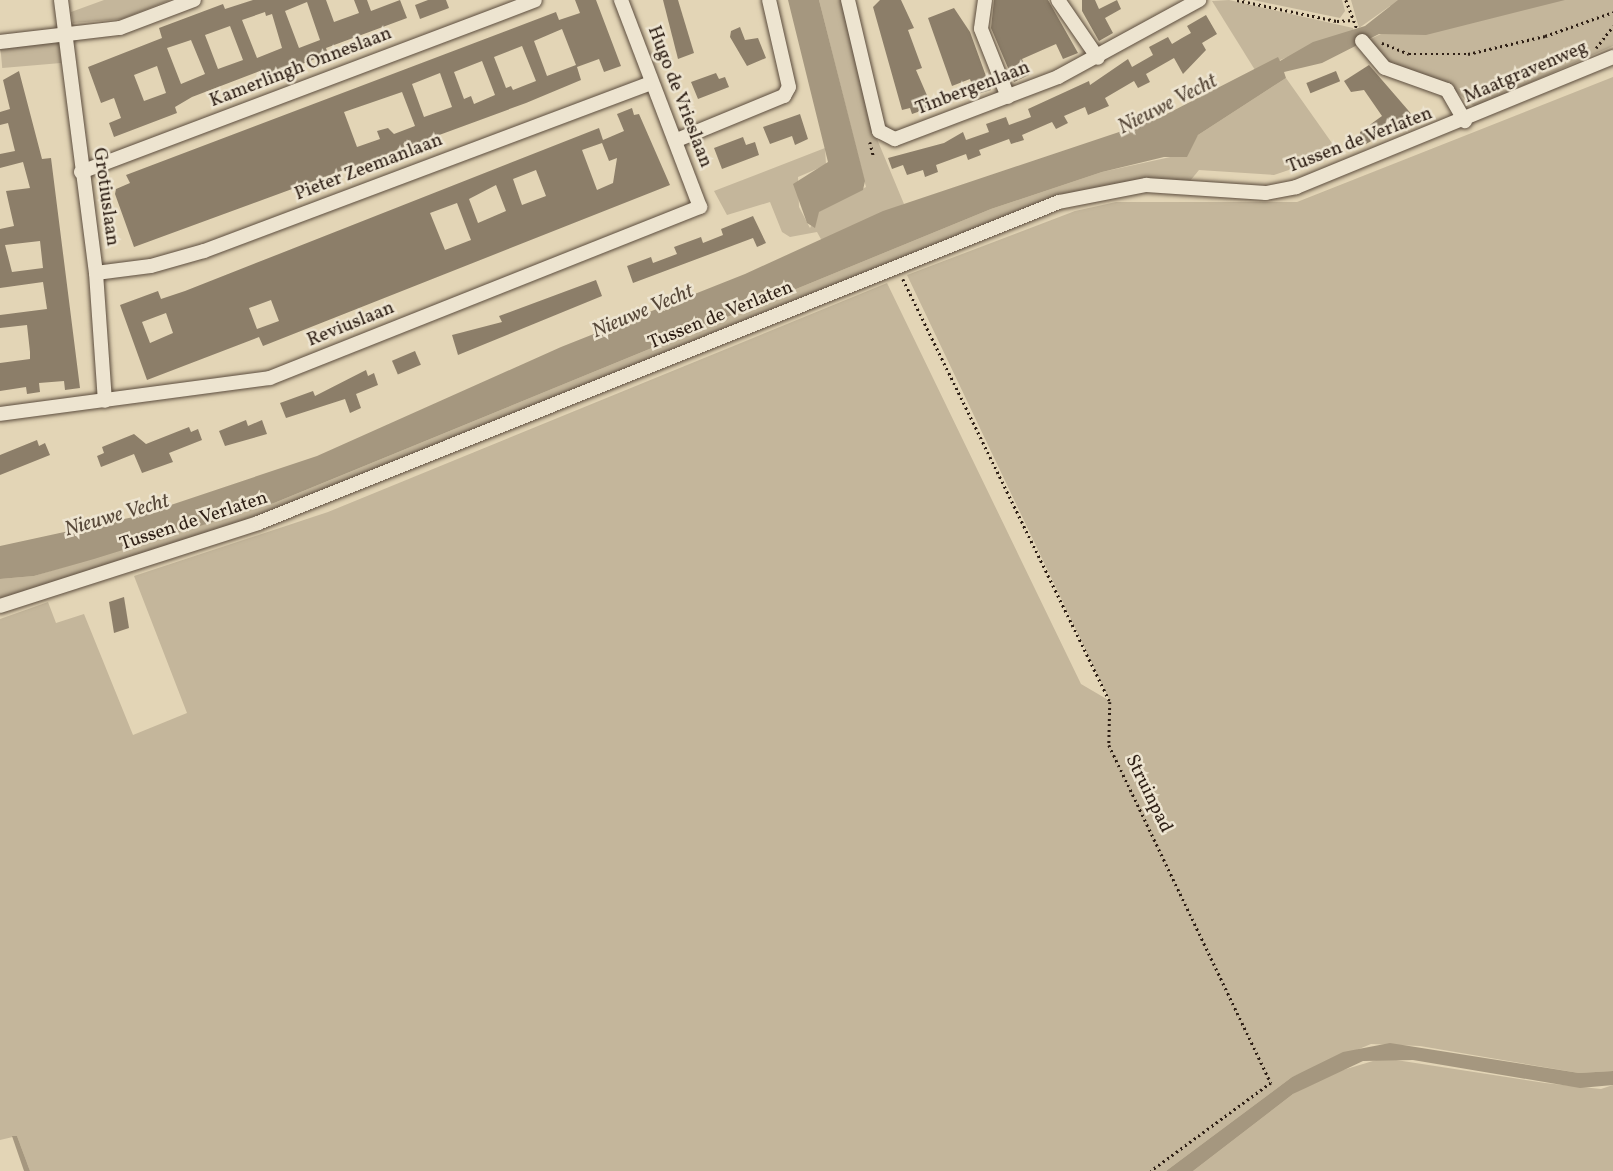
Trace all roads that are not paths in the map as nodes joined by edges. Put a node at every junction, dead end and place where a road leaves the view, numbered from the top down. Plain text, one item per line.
1 (61, 0) edge
2 (194, 0) edge
3 (535, 0) edge
4 (621, 0) edge
5 (769, 0) edge
6 (848, 0) edge
7 (985, 0) edge
8 (1058, 0) edge
9 (1199, 0) edge
10 (66, 34) junction
11 (1360, 37) road end
12 (0, 42) edge
13 (1613, 57) edge
14 (1098, 58) junction
15 (652, 83) junction
16 (1008, 97) junction
17 (1465, 121) junction
18 (677, 140) junction
19 (82, 172) junction
20 (700, 208) joint
21 (96, 273) junction
22 (104, 401) junction
23 (0, 414) edge
24 (0, 606) edge

1 - 10 street, Grotiuslaan
2 - 10 street
3 - 19 street, Kamerlingh Onneslaan
4 - 15 street, Hugo de Vrieslaan
5 - 18 street
6 - 16 street, Tinbergenlaan
7 - 16 street
8 - 14 street
9 - 14 street, Tinbergenlaan
10 - 12 street
10 - 19 street, Grotiuslaan
11 - 17 street, Maatgravenweg
13 - 17 street, Maatgravenweg
14 - 16 street, Tinbergenlaan
15 - 18 street, Hugo de Vrieslaan
15 - 21 street, Pieter Zeemanlaan
17 - 24 street, Tussen de Verlaten
18 - 20 street, Hugo de Vrieslaan
19 - 21 street, Grotiuslaan
20 - 22 street, Reviuslaan
21 - 22 street, Grotiuslaan
22 - 23 street, Reviuslaan

